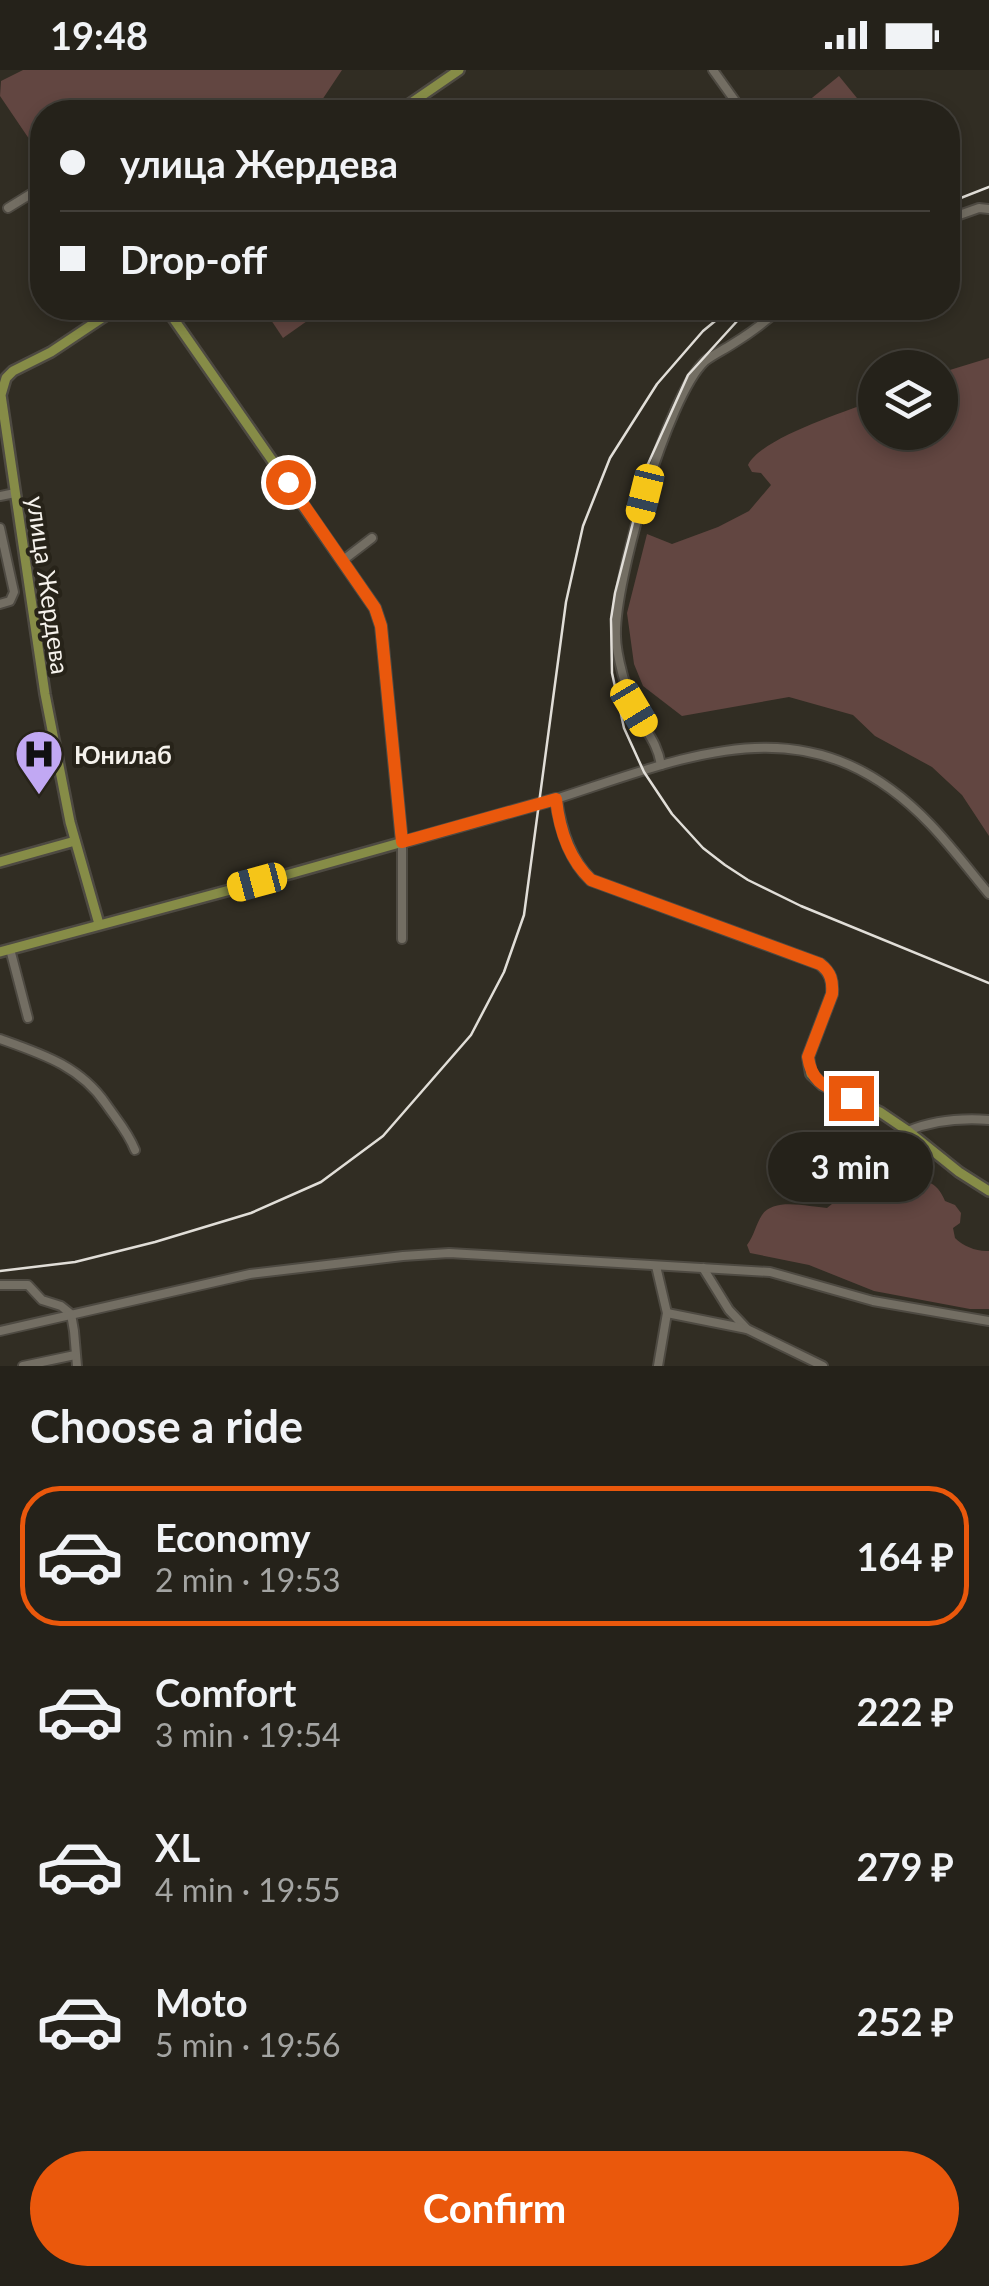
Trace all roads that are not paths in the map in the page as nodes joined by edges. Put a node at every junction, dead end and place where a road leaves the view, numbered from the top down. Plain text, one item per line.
1 (459, 70) edge
2 (713, 70) edge
3 (415, 100) edge
4 (734, 100) edge
5 (30, 195) edge
6 (8, 208) dead end
7 (989, 209) edge
8 (960, 215) edge
9 (99, 320) edge
10 (174, 320) edge
11 (767, 320) edge
12 (0, 370) edge
13 (12, 371) junction
14 (4, 440) edge
15 (15, 492) junction
16 (0, 496) edge
17 (0, 528) edge
18 (372, 538) dead end
19 (342, 561) junction
20 (0, 604) edge
21 (661, 765) junction
22 (556, 799) junction
23 (75, 841) junction
24 (402, 842) junction
25 (0, 862) edge
26 (989, 894) edge
27 (99, 924) junction
28 (402, 939) dead end
29 (5, 950) edge
30 (14, 963) junction
31 (0, 967) edge
32 (28, 1018) dead end
33 (0, 1039) edge
34 (989, 1120) edge
35 (908, 1131) junction
36 (135, 1150) dead end
37 (989, 1191) edge
38 (656, 1266) junction
39 (704, 1268) junction
40 (0, 1286) edge
41 (667, 1313) junction
42 (70, 1314) junction
43 (989, 1320) edge
44 (747, 1329) junction
45 (0, 1331) edge
46 (76, 1355) junction
47 (23, 1366) edge
48 (77, 1366) edge
49 (658, 1366) edge
50 (823, 1366) edge

1 - 3 main road
2 - 4 street
5 - 6 street
7 - 8 street
9 - 13 main road
10 - 19 main road
11 - 21 street
12 - 13 street
13 - 14 main road, улица Жердева
14 - 15 main road, улица Жердева
15 - 16 street
15 - 23 main road, улица Жердева
17 - 20 street
18 - 19 street
19 - 24 main road
21 - 22 street
21 - 26 street
22 - 24 main road
22 - 35 main road
23 - 25 main road
23 - 27 main road, улица Жердева
24 - 27 main road
24 - 28 street
27 - 29 main road
29 - 30 street
30 - 31 street
30 - 32 street
33 - 36 street
34 - 35 street
35 - 37 main road
38 - 39 street
38 - 41 street
38 - 42 street
39 - 43 street
39 - 44 street
40 - 42 street
41 - 44 street
41 - 49 street
42 - 45 street
42 - 46 street
44 - 50 street
46 - 47 street
46 - 48 street

